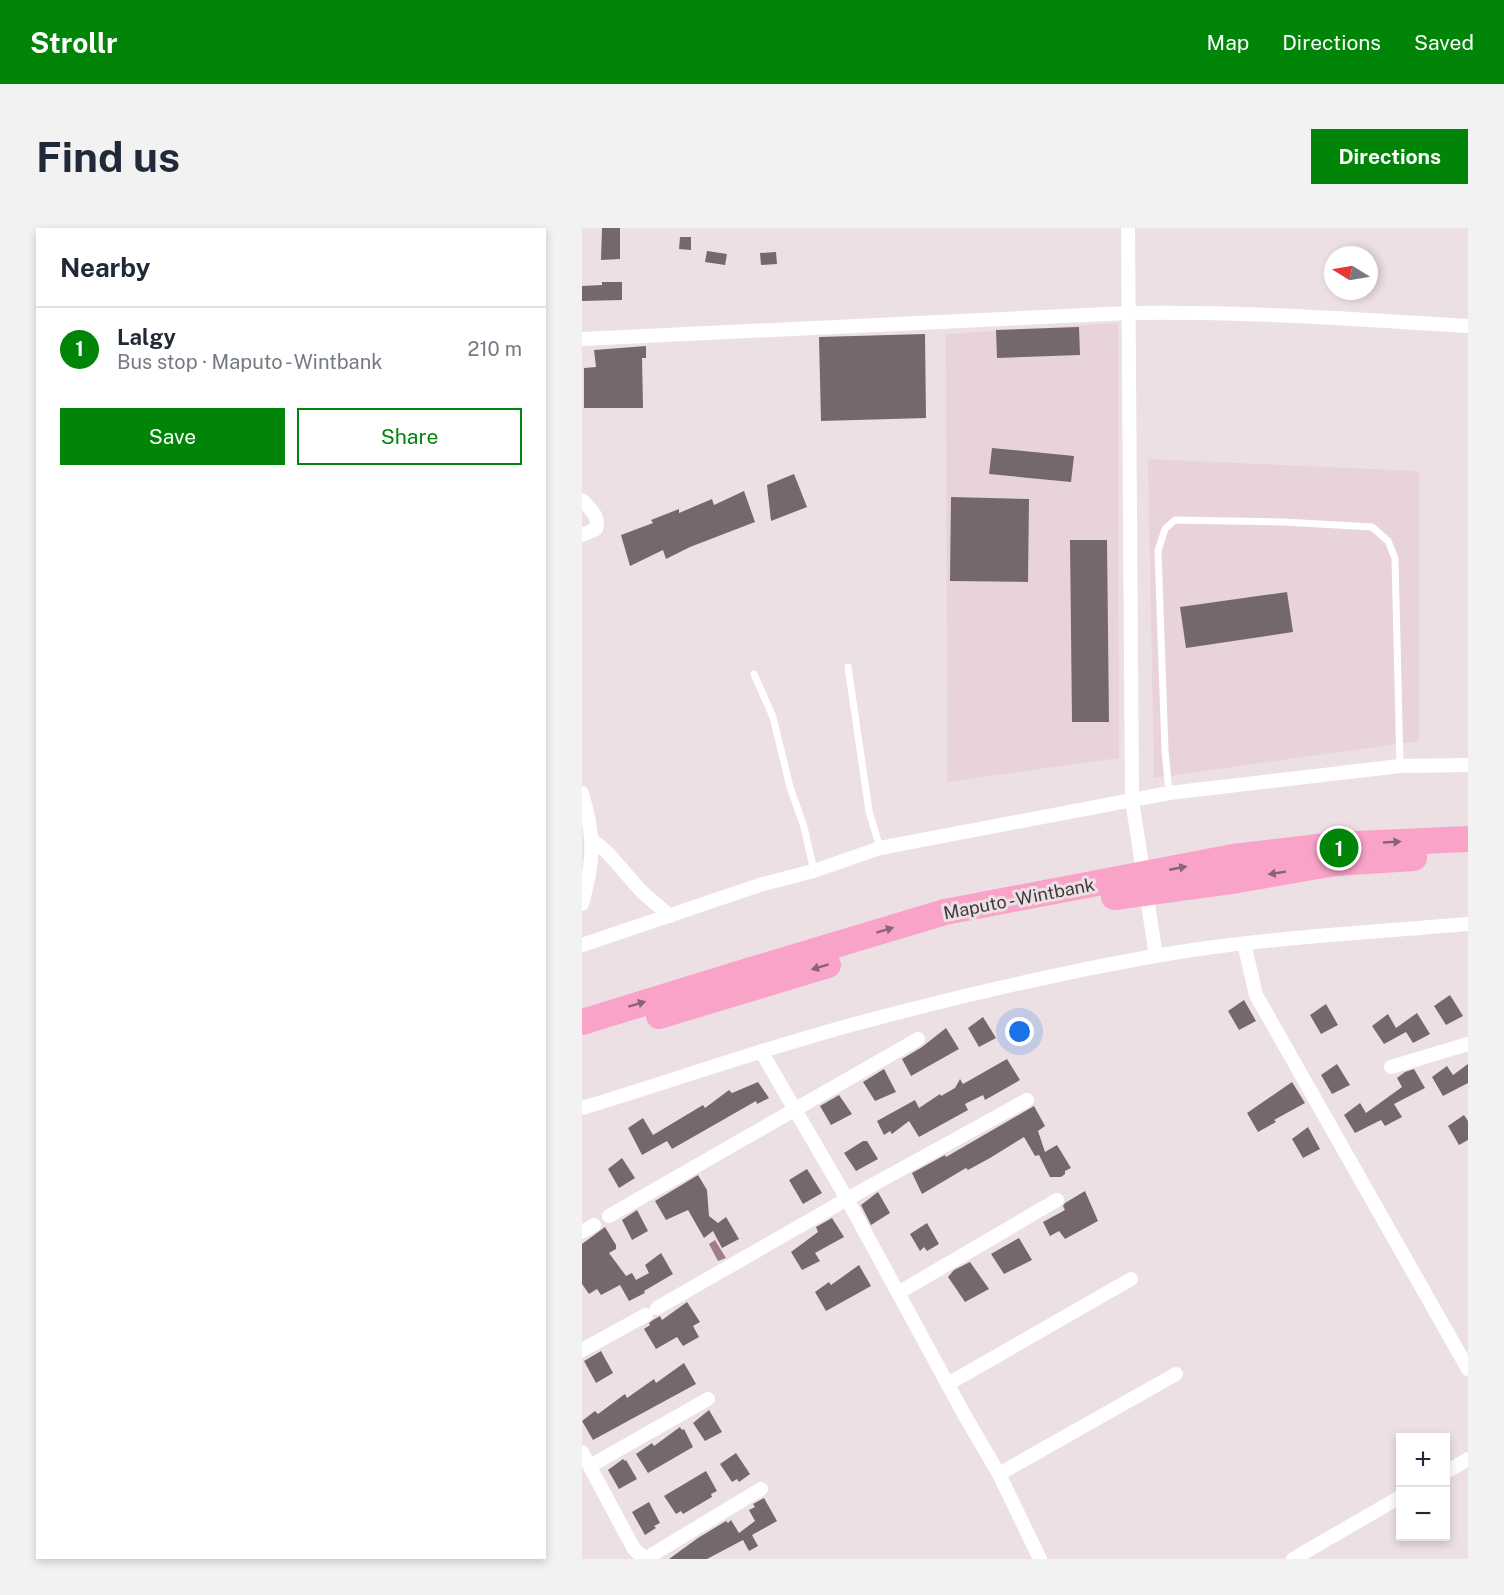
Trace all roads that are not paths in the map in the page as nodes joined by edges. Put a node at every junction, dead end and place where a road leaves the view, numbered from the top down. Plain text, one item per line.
1 (1128, 228) edge
2 (1128, 313) junction
3 (1468, 326) edge
4 (582, 339) edge
5 (582, 500) edge
6 (582, 535) edge
7 (848, 667) dead end
8 (754, 674) dead end
9 (1468, 765) edge
10 (1400, 766) junction
11 (582, 793) edge
12 (1169, 793) junction
13 (1132, 800) junction
14 (1468, 839) edge
15 (592, 840) junction
16 (880, 848) junction
17 (1468, 857) edge
18 (814, 871) junction
19 (1145, 883) junction
20 (582, 904) edge
21 (670, 916) junction
22 (1468, 924) edge
23 (1244, 943) junction
24 (582, 945) edge
25 (1156, 956) junction
26 (582, 1022) edge
27 (918, 1039) dead end
28 (582, 1040) edge
29 (1468, 1044) edge
30 (761, 1052) junction
31 (1391, 1067) dead end
32 (1027, 1100) dead end
33 (582, 1108) edge
34 (795, 1109) junction
35 (847, 1199) junction
36 (1057, 1200) dead end
37 (609, 1216) dead end
38 (1131, 1279) dead end
39 (898, 1293) junction
40 (582, 1350) edge
41 (1468, 1369) edge
42 (1176, 1374) dead end
43 (948, 1384) junction
44 (708, 1399) dead end
45 (582, 1452) edge
46 (1468, 1459) edge
47 (590, 1466) junction
48 (1450, 1470) edge
49 (999, 1474) junction
50 (761, 1489) dead end
51 (1396, 1500) edge
52 (1040, 1559) edge
53 (1293, 1559) edge

1 - 2 street
2 - 3 street
2 - 4 street
2 - 13 street
5 - 6 street
7 - 16 lane
8 - 18 lane
9 - 10 street
10 - 12 street
10 - 12 lane
11 - 15 street
12 - 13 street
13 - 16 street
13 - 19 street
19 -> 14 highway, Maputo - Wintbank
15 - 20 street
15 - 21 street
16 - 18 street
17 -> 19 highway, Maputo - Wintbank
18 - 21 street
19 - 25 street
26 -> 19 highway, Maputo - Wintbank
19 -> 28 highway, Maputo - Wintbank
21 - 24 street
22 - 23 street
23 - 25 street
23 - 41 street
25 - 30 street
27 - 34 street
29 - 31 street
30 - 33 street
30 - 34 street
32 - 35 street
34 - 35 street
34 - 37 street
35 - 39 street
35 - 40 street
36 - 39 street
38 - 43 street
39 - 43 street
42 - 49 street
43 - 49 street
44 - 47 street
45 - 47 street
46 - 48 street
47 - 50 street
49 - 52 street
51 - 53 street

